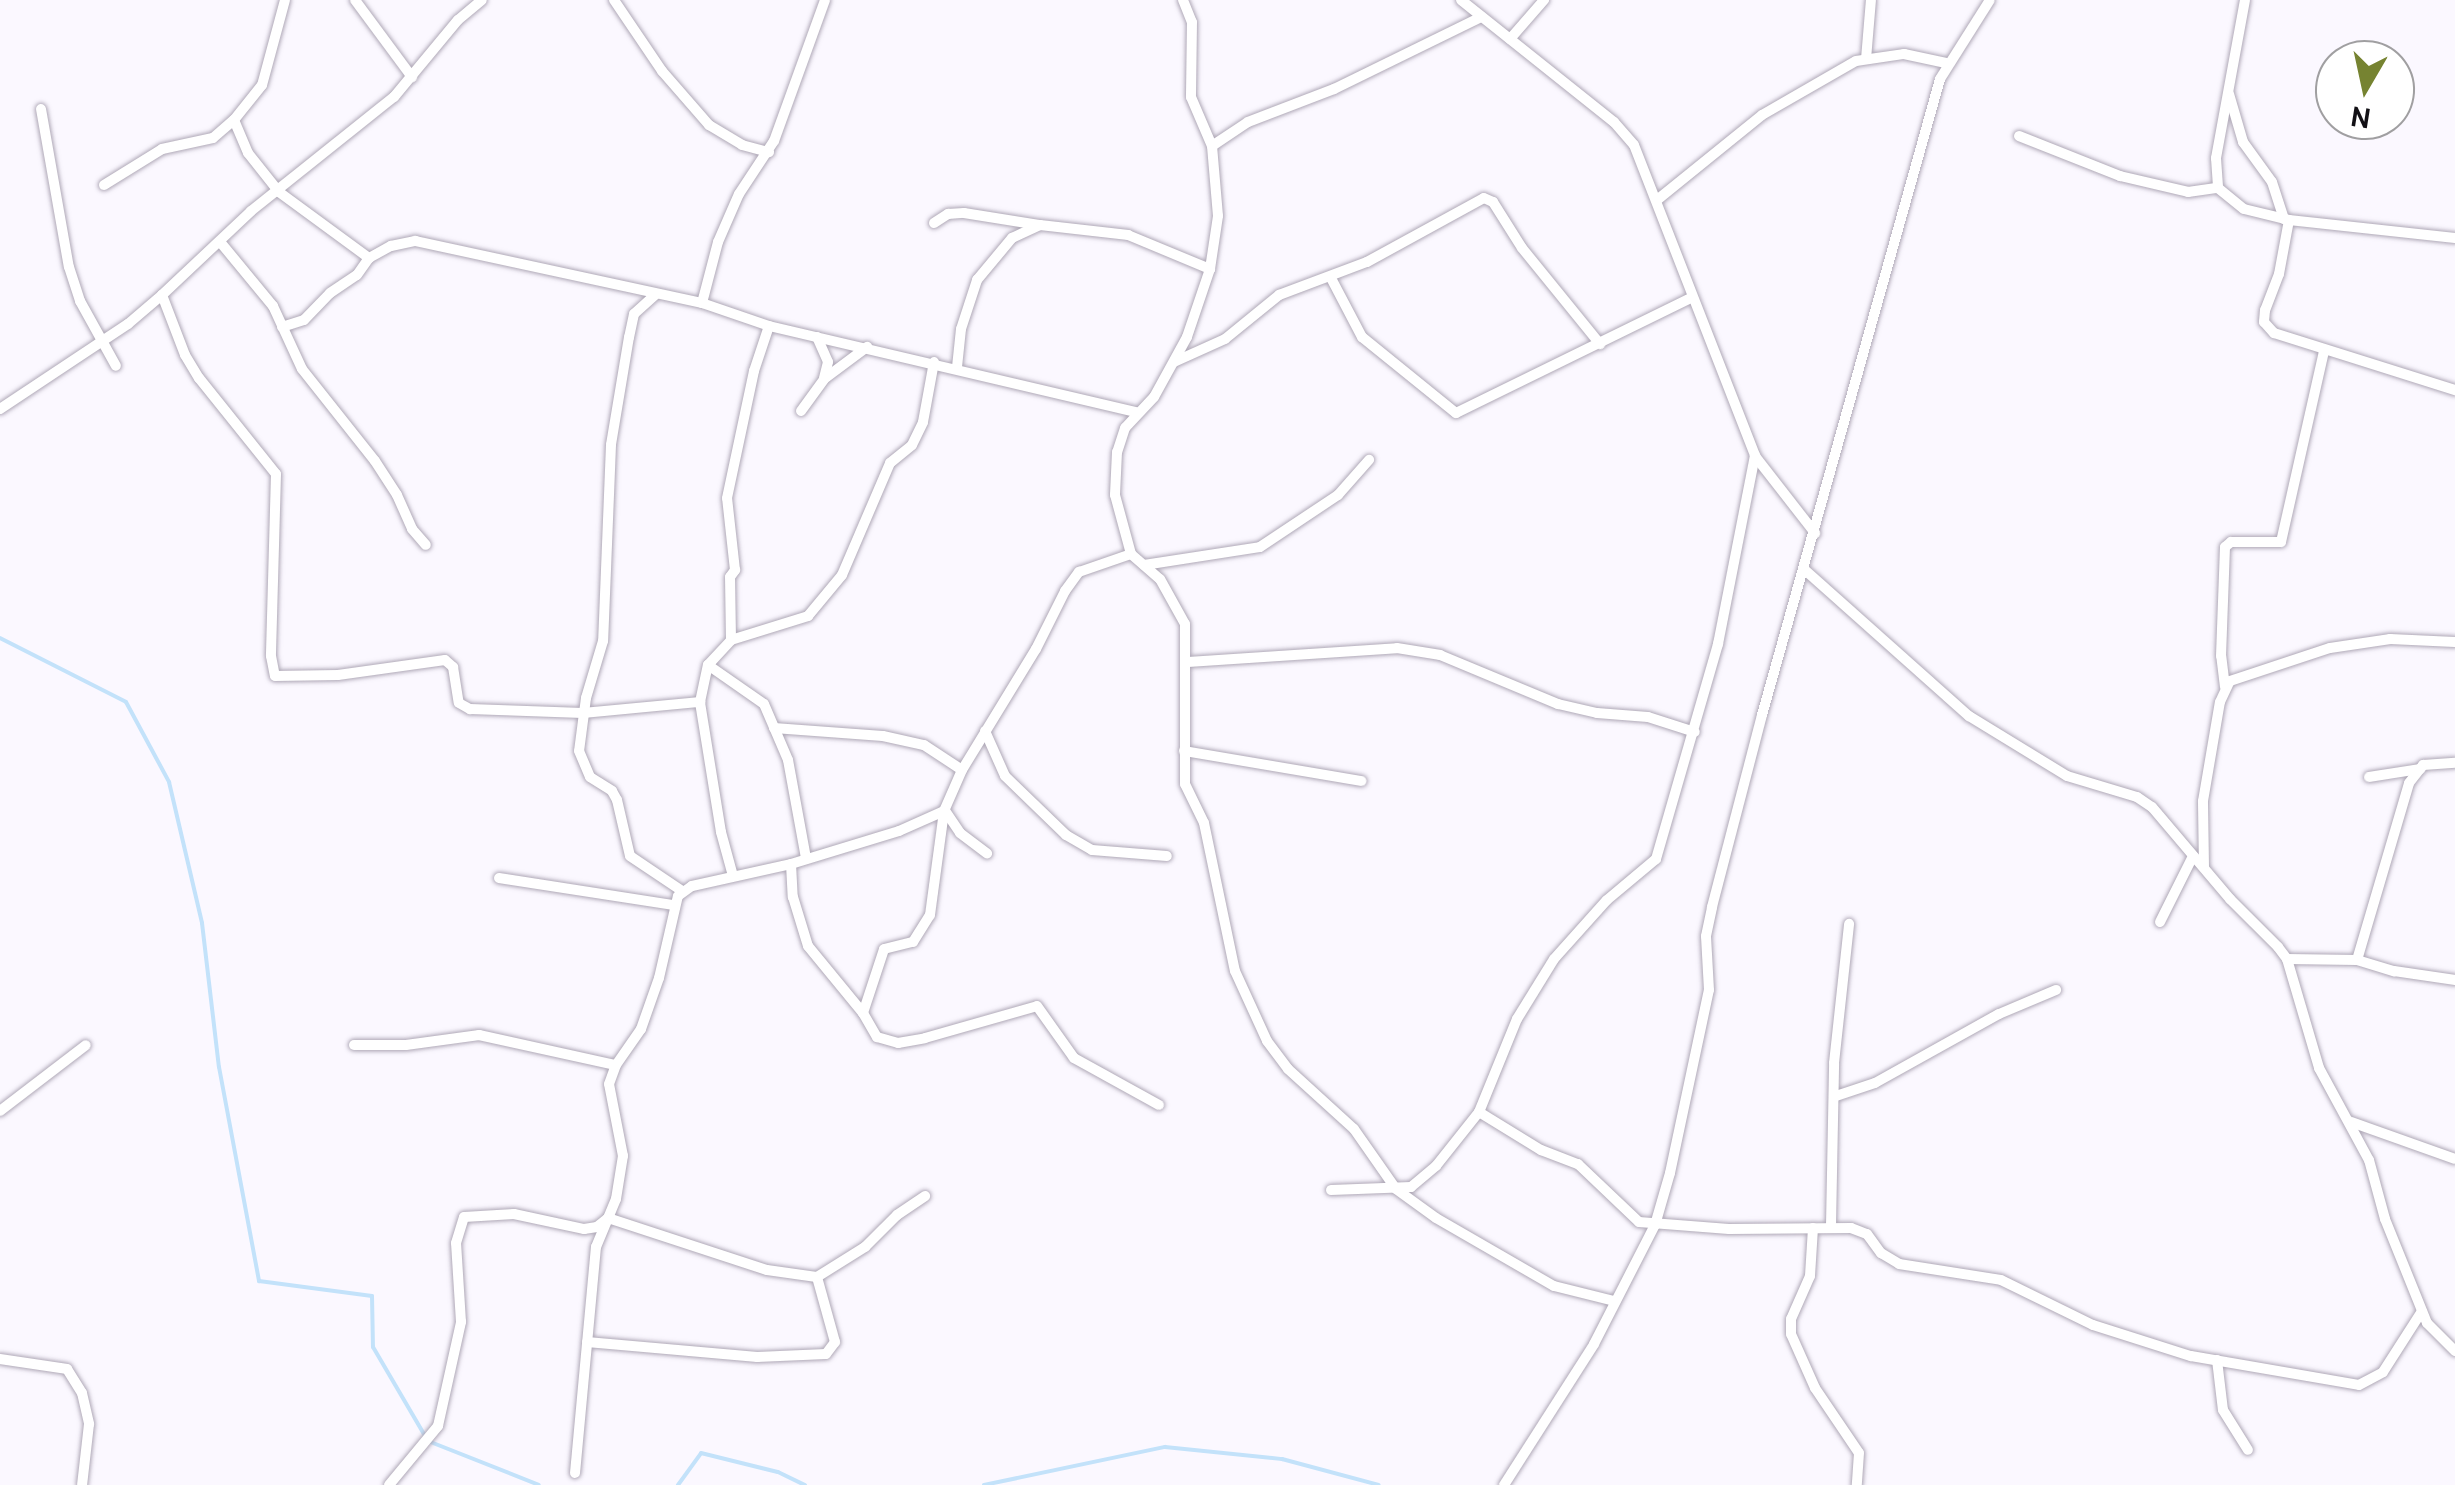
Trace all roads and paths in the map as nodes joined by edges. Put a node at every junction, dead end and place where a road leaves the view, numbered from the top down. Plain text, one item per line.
1 (284, 0) edge
2 (356, 0) edge
3 (482, 0) edge
4 (614, 0) edge
5 (825, 0) edge
6 (1182, 0) edge
7 (1461, 0) edge
8 (1544, 0) edge
9 (1870, 0) edge
10 (1990, 0) edge
11 (2245, 0) edge
12 (1481, 17) junction
13 (1510, 39) junction
14 (1866, 59) junction
15 (1946, 63) junction
16 (412, 76) junction
17 (2228, 90) junction
18 (41, 109) dead end
19 (234, 120) junction
20 (2019, 136) dead end
21 (1212, 146) junction
22 (769, 152) junction
23 (104, 184) dead end
24 (2218, 188) junction
25 (279, 192) junction
26 (1657, 200) junction
27 (2286, 220) junction
28 (934, 222) dead end
29 (1040, 225) junction
30 (2455, 238) edge
31 (220, 243) junction
32 (368, 258) junction
33 (1210, 268) junction
34 (1331, 278) junction
35 (162, 295) junction
36 (656, 295) junction
37 (1690, 298) junction
38 (702, 303) junction
39 (769, 326) junction
40 (282, 327) junction
41 (817, 337) junction
42 (102, 341) junction
43 (1600, 344) junction
44 (866, 347) junction
45 (2324, 351) junction
46 (934, 362) junction
47 (1174, 362) junction
48 (116, 366) dead end
49 (957, 366) junction
50 (824, 379) junction
51 (2455, 390) edge
52 (0, 409) edge
53 (801, 411) dead end
54 (1136, 412) junction
55 (1756, 456) junction
56 (1369, 460) dead end
57 (1816, 534) junction
58 (426, 544) dead end
59 (1131, 554) junction
60 (1144, 565) junction
61 (1805, 570) junction
62 (731, 640) junction
63 (2455, 642) edge
64 (1188, 662) junction
65 (708, 665) junction
66 (2226, 688) junction
67 (700, 702) junction
68 (583, 713) junction
69 (774, 728) junction
70 (985, 731) junction
71 (1695, 732) junction
72 (1184, 751) junction
73 (2455, 763) edge
74 (2420, 768) junction
75 (962, 770) junction
76 (2369, 777) dead end
77 (1361, 781) dead end
78 (945, 810) junction
79 (987, 854) dead end
80 (1167, 856) dead end
81 (2194, 856) junction
82 (806, 858) junction
83 (791, 864) junction
84 (2204, 868) junction
85 (733, 876) junction
86 (499, 878) dead end
87 (682, 891) junction
88 (674, 905) junction
89 (2160, 922) dead end
90 (1849, 924) dead end
91 (2287, 959) junction
92 (2357, 960) junction
93 (2455, 980) edge
94 (2056, 990) dead end
95 (863, 1014) junction
96 (86, 1044) dead end
97 (354, 1045) dead end
98 (616, 1065) junction
99 (1836, 1096) junction
100 (1160, 1105) dead end
101 (0, 1111) edge
102 (1479, 1112) junction
103 (2351, 1122) junction
104 (2455, 1160) edge
105 (1396, 1189) junction
106 (1331, 1190) dead end
107 (925, 1196) dead end
108 (608, 1218) junction
109 (1654, 1225) junction
110 (1831, 1225) junction
111 (1813, 1228) junction
112 (817, 1277) junction
113 (1614, 1301) junction
114 (2422, 1312) junction
115 (587, 1342) junction
116 (2455, 1351) edge
117 (0, 1358) edge
118 (2217, 1360) junction
119 (2248, 1450) dead end
120 (575, 1474) dead end
121 (391, 1483) edge
122 (82, 1485) edge
123 (1504, 1485) edge
124 (1857, 1485) edge

1 - 19 street
2 - 16 street
3 - 16 street
4 - 22 street
5 - 22 street
6 - 21 street
7 - 12 street
8 - 13 street
9 - 14 street
10 - 15 street
11 - 17 street
12 - 13 street
12 - 21 street
13 - 26 street
14 - 15 street
14 - 26 street
15 - 57 street
16 - 25 street
17 - 24 street
17 - 27 street
18 - 42 street
19 - 23 street
19 - 25 street
20 - 24 street
21 - 33 street
22 - 38 street
24 - 27 street
25 - 31 street
25 - 32 street
26 - 37 street
27 - 30 street
27 - 45 street
28 - 29 street
29 - 33 street
29 - 49 street
31 - 35 street
31 - 40 street
32 - 36 street
32 - 40 street
33 - 47 street
34 - 43 street
34 - 43 street
34 - 47 street
35 - 42 street
35 - 68 street
36 - 38 street
36 - 68 street
37 - 43 street
37 - 55 street
38 - 39 street
39 - 41 street
39 - 62 street
40 - 58 street
41 - 44 street
41 - 50 street
42 - 48 street
42 - 52 street
44 - 46 street
44 - 50 street
45 - 51 street
45 - 66 street
46 - 49 street
46 - 62 street
47 - 54 street
49 - 54 street
50 - 53 street
54 - 59 street
55 - 57 street
55 - 71 street
56 - 60 street
57 - 61 street
59 - 60 street
59 - 70 street
60 - 64 street
61 - 81 street
61 - 109 street
62 - 65 street
63 - 66 street
64 - 71 street
64 - 72 street
65 - 67 street
65 - 69 street
66 - 84 street
67 - 68 street
67 - 85 street
68 - 87 street
69 - 75 street
69 - 82 street
70 - 75 street
70 - 80 street
71 - 102 street
72 - 77 street
72 - 105 street
73 - 74 street
74 - 76 street
74 - 92 street
75 - 78 street
78 - 79 street
78 - 82 street
78 - 95 street
81 - 84 street
81 - 89 street
82 - 83 street
83 - 85 street
83 - 95 street
84 - 91 street
85 - 87 street
86 - 88 street
87 - 88 street
88 - 98 street
90 - 99 street
91 - 92 street
91 - 103 street
92 - 93 street
94 - 99 street
95 - 100 street
96 - 101 street
97 - 98 street
98 - 108 street
99 - 110 street
102 - 105 street
102 - 109 street
103 - 104 street
103 - 114 street
105 - 106 street
105 - 113 street
107 - 112 street
108 - 112 street
108 - 115 street
108 - 121 street
109 - 111 street
109 - 113 street
110 - 111 street
110 - 118 street
111 - 124 street
112 - 115 street
113 - 123 street
114 - 116 street
114 - 118 street
115 - 120 street
117 - 122 street
118 - 119 street

